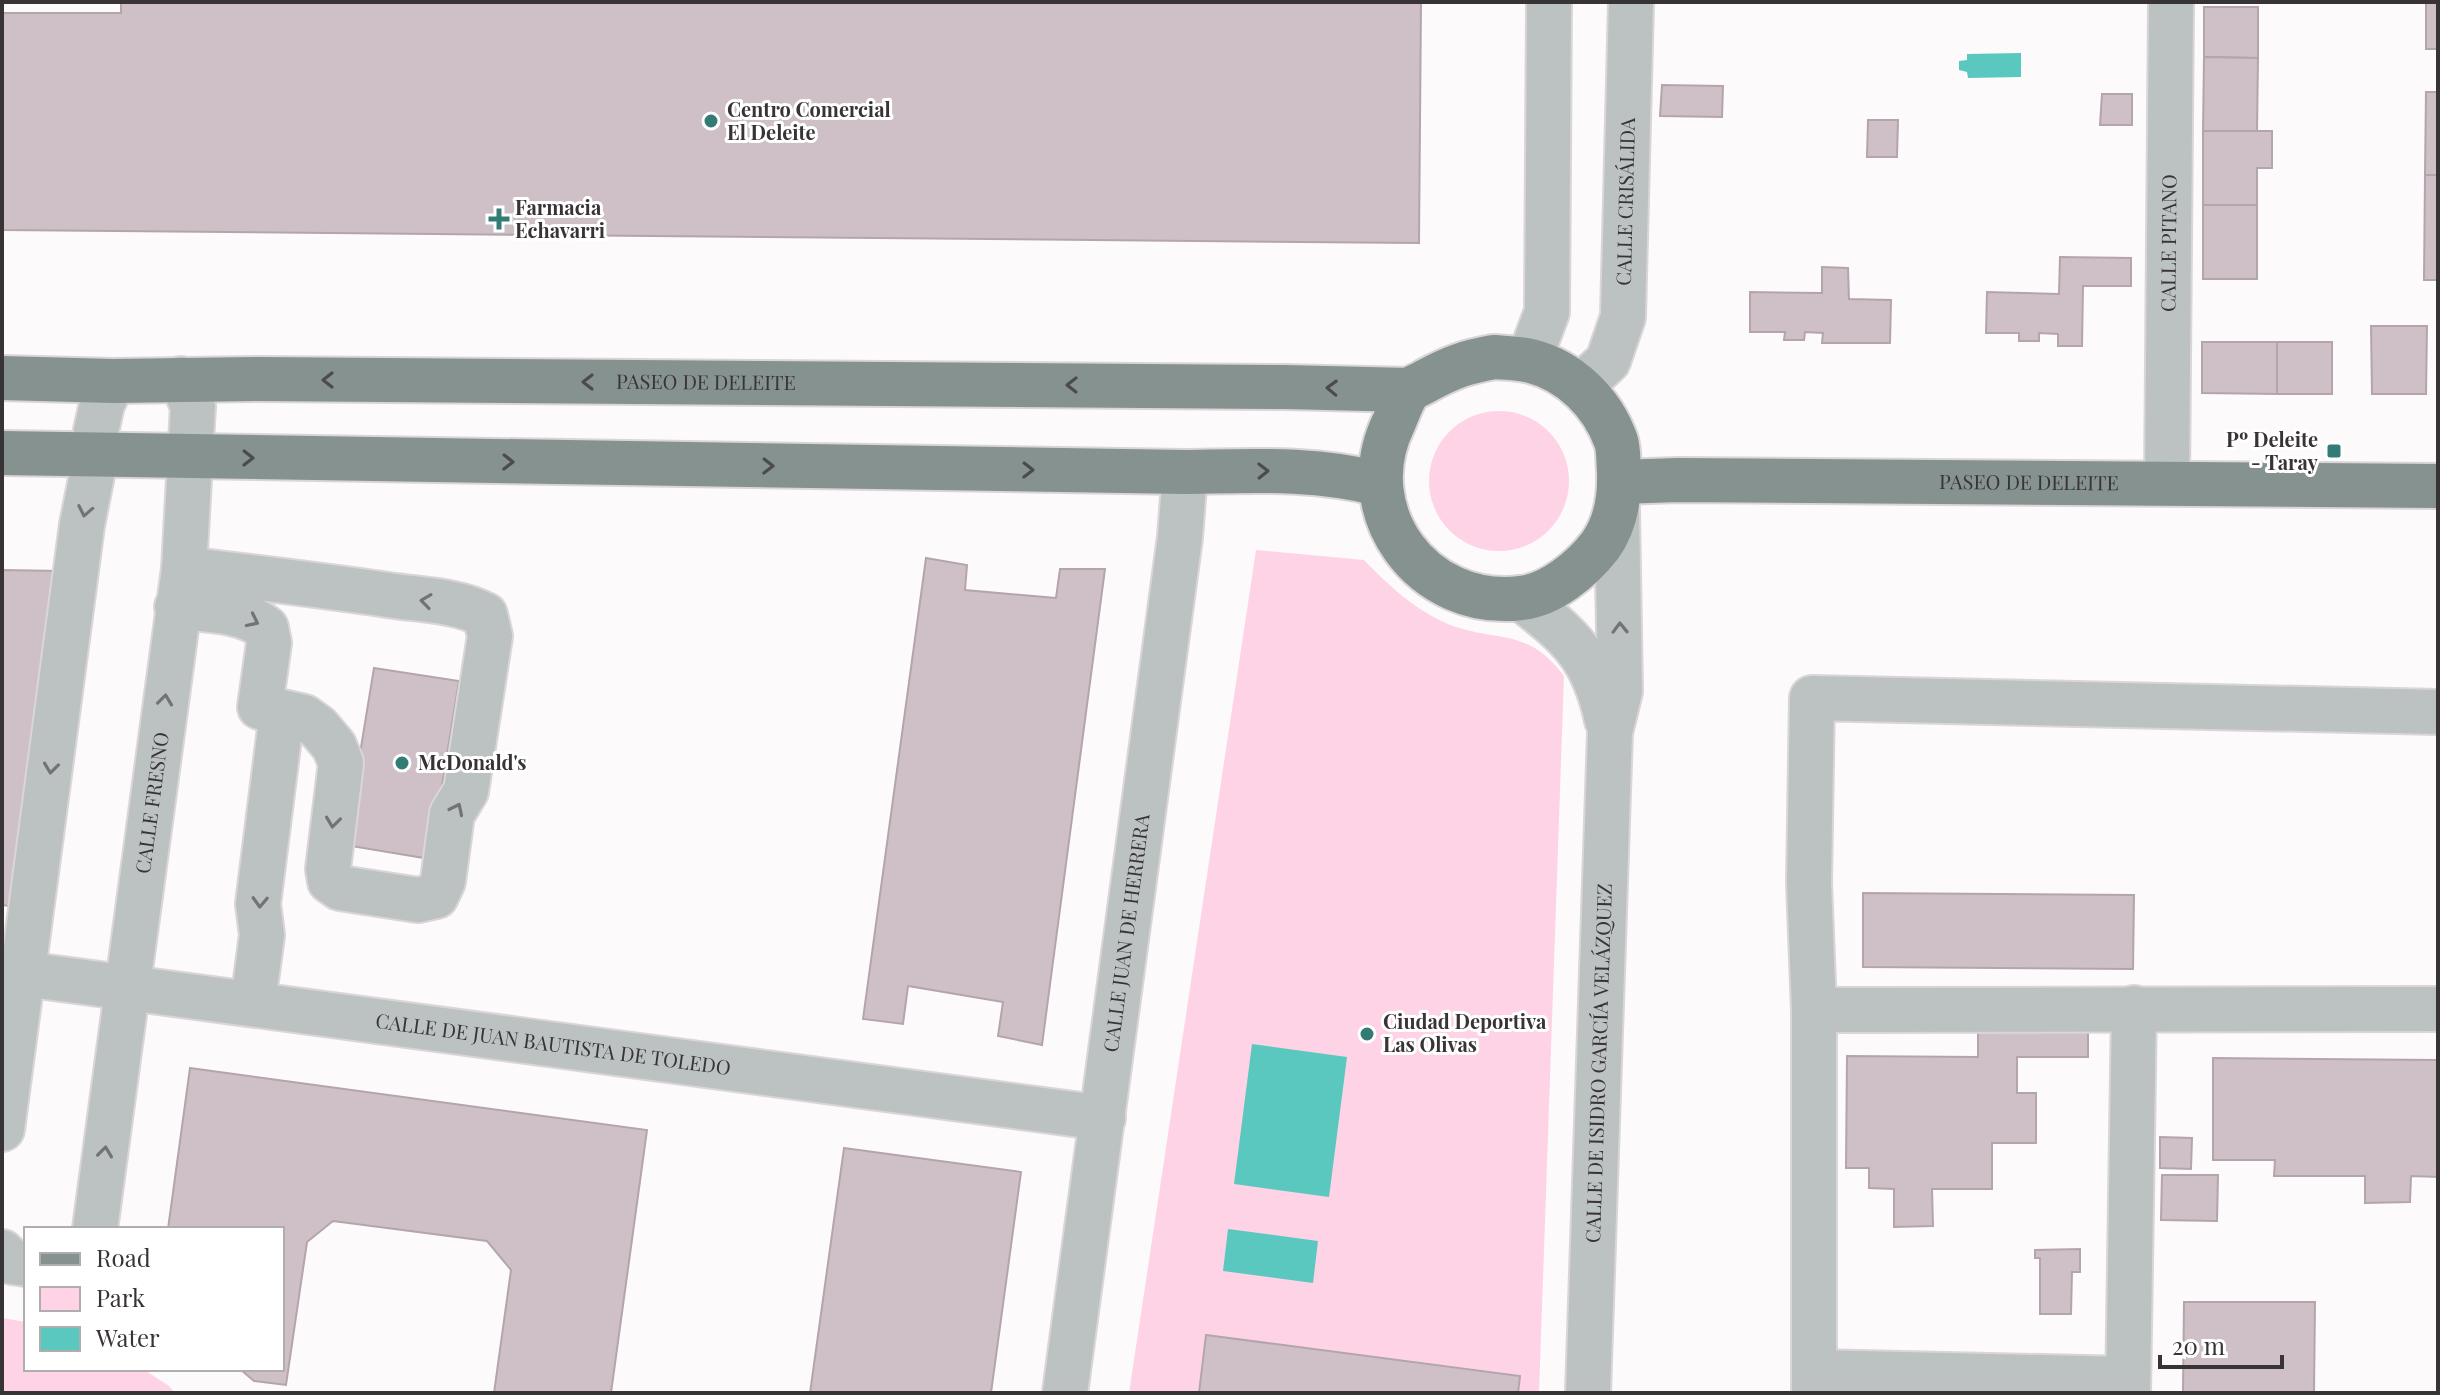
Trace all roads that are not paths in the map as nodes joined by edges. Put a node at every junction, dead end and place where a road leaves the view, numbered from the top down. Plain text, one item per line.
1 (1549, 2) edge
2 (1631, 2) edge
3 (2171, 2) edge
4 (1529, 360) junction
5 (2, 378) edge
6 (181, 379) junction
7 (113, 381) junction
8 (1580, 387) junction
9 (1410, 390) junction
10 (2, 453) edge
11 (96, 454) junction
12 (192, 457) junction
13 (1185, 472) junction
14 (2167, 483) junction
15 (1379, 484) junction
16 (2438, 486) edge
17 (1618, 496) junction
18 (180, 588) junction
19 (1522, 599) junction
20 (2438, 712) edge
21 (282, 713) junction
22 (1610, 732) junction
23 (12, 972) edge
24 (126, 987) junction
25 (253, 1002) junction
26 (2134, 1008) junction
27 (2438, 1009) edge
28 (1814, 1010) junction
29 (1103, 1118) junction
30 (2, 1129) edge
31 (95, 1227) edge
32 (2, 1252) edge
33 (24, 1264) edge
34 (1814, 1383) edge
35 (2128, 1386) edge
36 (1065, 1393) edge
37 (1588, 1393) edge

1 - 4 street
2 - 8 street, CALLE CRISÁLIDA
3 - 14 street, CALLE PITANO
4 - 8 main road
4 - 9 main road
5 - 7 main road, PASEO DE DELEITE
6 - 7 main road, PASEO DE DELEITE
9 -> 6 main road, PASEO DE DELEITE
6 - 12 street, CALLE FRESNO
7 - 11 street
8 - 17 main road
9 - 15 main road
10 - 11 main road
11 - 12 main road
11 -> 23 street
12 -> 13 main road
12 - 18 street, CALLE FRESNO
13 -> 15 main road
13 - 29 street, CALLE JUAN DE HERRERA
14 - 16 main road, PASEO DE DELEITE
14 - 17 main road, PASEO DE DELEITE
15 - 19 main road
17 - 19 main road
22 -> 17 street, CALLE DE ISIDRO GARCÍA VELÁZQUEZ
18 -> 21 street
21 -> 18 street
24 -> 18 street, CALLE FRESNO
19 - 22 street, CALLE DE ISIDRO GARCÍA VELÁZQUEZ
20 - 28 street
21 -> 25 street
22 - 37 street, CALLE DE ISIDRO GARCÍA VELÁZQUEZ
23 - 24 street, CALLE DE JUAN BAUTISTA DE TOLEDO
23 - 30 street
24 - 25 street, CALLE DE JUAN BAUTISTA DE TOLEDO
31 -> 24 street, CALLE FRESNO
25 - 29 street, CALLE DE JUAN BAUTISTA DE TOLEDO
26 - 27 street
26 - 28 street
26 - 35 street
28 - 34 street
29 - 36 street, CALLE JUAN DE HERRERA
32 - 33 street
34 - 35 street

